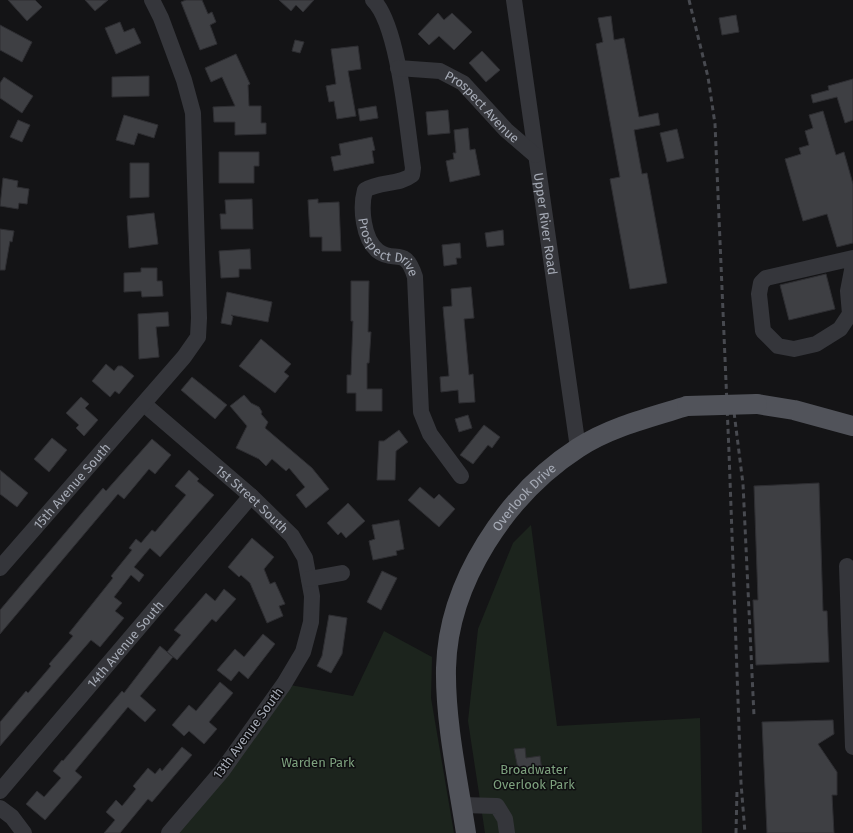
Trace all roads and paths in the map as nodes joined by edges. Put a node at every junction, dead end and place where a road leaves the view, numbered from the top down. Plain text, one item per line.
1 (152, 0) edge
2 (373, 0) edge
3 (514, 0) edge
4 (398, 68) junction
5 (535, 155) junction
6 (853, 258) edge
7 (853, 265) edge
8 (144, 404) junction
9 (853, 426) edge
10 (578, 448) junction
11 (461, 476) dead end
12 (251, 496) junction
13 (2, 563) edge
14 (847, 566) dead end
15 (342, 574) dead end
16 (309, 579) junction
17 (311, 622) joint
18 (853, 747) edge
19 (0, 791) edge
20 (462, 805) junction
21 (0, 808) edge
22 (24, 833) edge
23 (169, 833) edge
24 (466, 833) edge
25 (507, 833) edge

1 - 8 street
2 - 4 street, Prospect Drive
3 - 5 street, Upper River Road
4 - 5 street, Prospect Avenue
4 - 11 street, Prospect Drive
5 - 10 street, Upper River Road
6 - 7 street
8 - 12 street, 1st Street South
8 - 13 street, 15th Avenue South
9 - 10 main road, Overlook Drive, bridge
10 - 20 main road, Overlook Drive
12 - 16 street, 1st Street South
12 - 19 street, 14th Avenue South
14 - 18 street
15 - 16 street
16 - 17 street, 1st Street South
17 - 23 street, 13th Avenue South
20 - 24 main road, Overlook Drive
20 - 25 street
21 - 22 street

